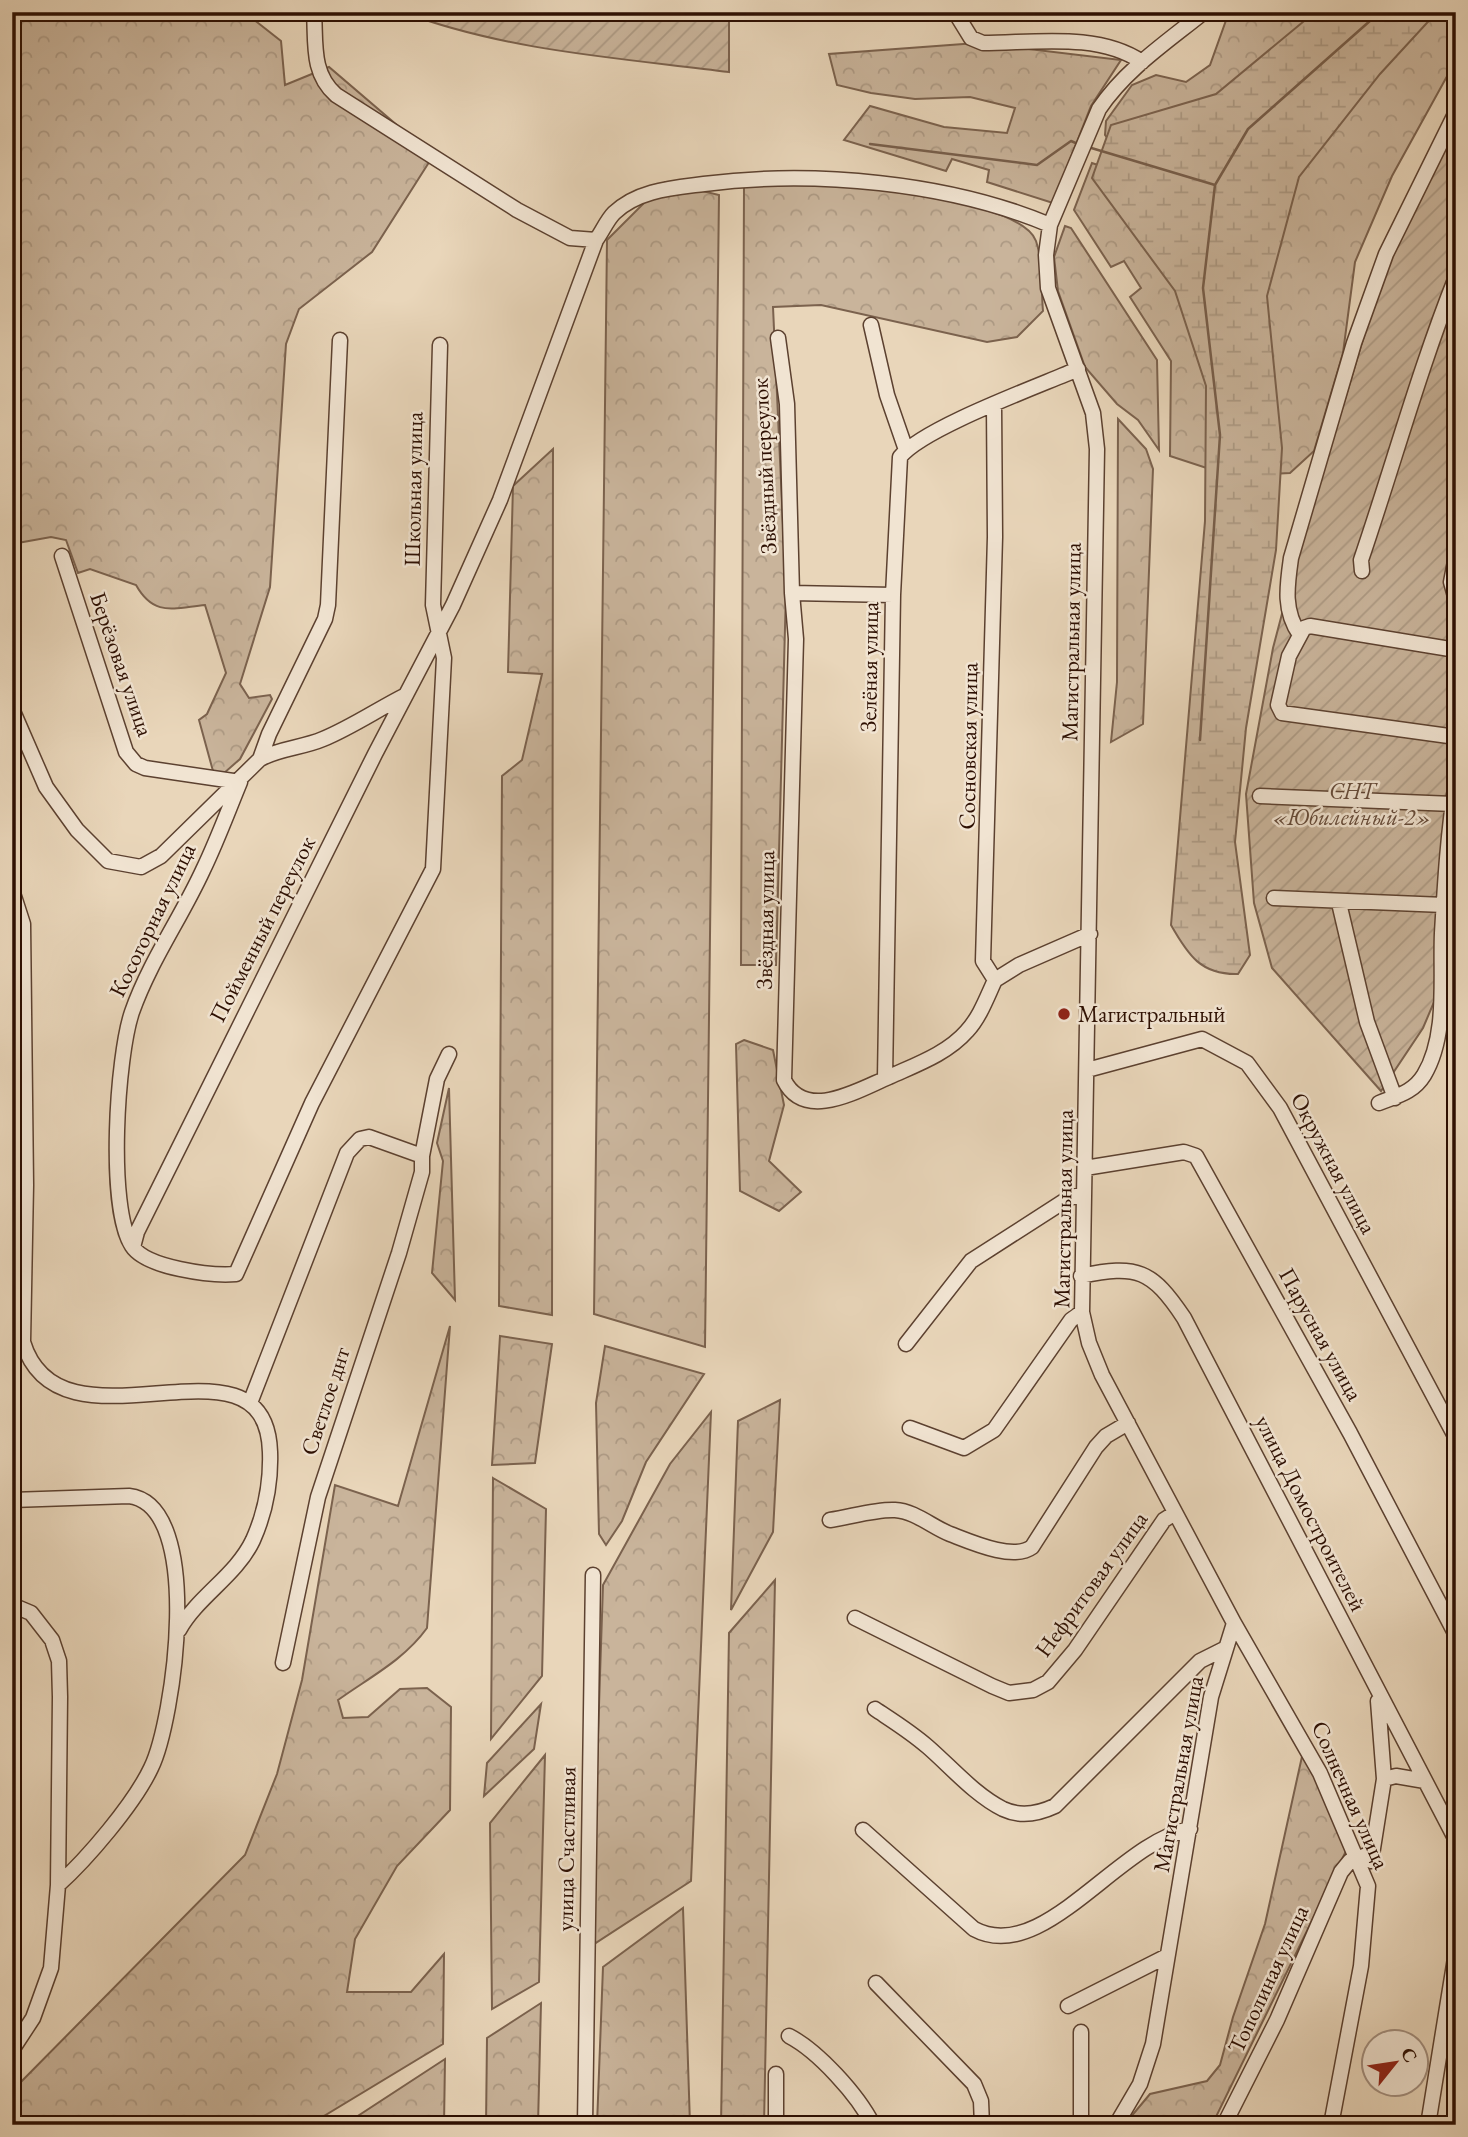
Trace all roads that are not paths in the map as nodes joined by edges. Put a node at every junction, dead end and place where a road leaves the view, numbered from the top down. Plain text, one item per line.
1 (314, 12) edge
2 (955, 12) edge
3 (1204, 12) edge
4 (1142, 62) junction
5 (1456, 112) edge
6 (1050, 225) junction
7 (596, 240) junction
8 (1456, 277) edge
9 (871, 325) dead end
10 (778, 338) dead end
11 (340, 340) dead end
12 (440, 345) dead end
13 (1078, 369) junction
14 (994, 405) junction
15 (906, 450) junction
16 (61, 556) dead end
17 (1456, 556) edge
18 (1362, 571) dead end
19 (792, 593) junction
20 (893, 595) junction
21 (1456, 600) edge
22 (438, 634) junction
23 (1300, 635) junction
24 (1456, 650) edge
25 (406, 695) junction
26 (12, 709) edge
27 (1456, 737) edge
28 (260, 759) junction
29 (240, 782) junction
30 (1456, 782) edge
31 (1260, 796) dead end
32 (1452, 804) junction
33 (12, 890) edge
34 (1273, 898) dead end
35 (1339, 903) junction
36 (1444, 905) junction
37 (1090, 934) junction
38 (995, 980) junction
39 (449, 1054) dead end
40 (1087, 1070) junction
41 (885, 1078) junction
42 (1395, 1098) junction
43 (1379, 1103) dead end
44 (422, 1156) junction
45 (1086, 1168) junction
46 (1083, 1194) junction
47 (132, 1247) junction
48 (1081, 1276) junction
49 (1082, 1312) junction
50 (906, 1344) dead end
51 (250, 1402) junction
52 (1128, 1423) junction
53 (910, 1428) dead end
54 (1456, 1438) edge
55 (12, 1500) edge
56 (1175, 1513) junction
57 (830, 1520) dead end
58 (593, 1575) dead end
59 (12, 1605) edge
60 (855, 1618) dead end
61 (1234, 1623) junction
62 (179, 1630) junction
63 (1456, 1635) edge
64 (1226, 1648) junction
65 (283, 1663) dead end
66 (1378, 1692) junction
67 (875, 1709) dead end
68 (1384, 1779) junction
69 (1425, 1781) junction
70 (1190, 1829) junction
71 (863, 1830) dead end
72 (1456, 1840) edge
73 (1365, 1855) junction
74 (58, 1885) junction
75 (1456, 1952) edge
76 (1167, 1956) junction
77 (876, 1983) dead end
78 (1068, 2006) dead end
79 (1081, 2032) dead end
80 (789, 2036) dead end
81 (12, 2050) edge
82 (776, 2074) dead end
83 (585, 2125) edge
84 (776, 2125) edge
85 (873, 2125) edge
86 (982, 2125) edge
87 (1081, 2125) edge
88 (1116, 2125) edge
89 (1224, 2125) edge
90 (1331, 2125) edge
91 (1428, 2125) edge

1 - 7 street
2 - 4 street
3 - 4 street, Магистральная улица
4 - 6 street, Магистральная улица
5 - 23 street
6 - 7 street, Пойменный переулок
6 - 13 street, Магистральная улица
7 - 22 street, Пойменный переулок
8 - 18 street
9 - 15 street
10 - 19 street, Звёздный переулок
11 - 28 street
12 - 22 street, Школьная улица
13 - 14 street
13 - 37 street, Магистральная улица
14 - 15 street
14 - 38 street, Сосновская улица
15 - 20 street, Зелёная улица
16 - 29 street, Берёзовая улица
17 - 21 street
19 - 20 street
19 - 41 street, Звёздная улица
20 - 41 street, Зелёная улица
22 - 25 street, Пойменный переулок
22 - 47 street, Школьная улица
23 - 24 street
23 - 27 street
25 - 28 street
25 - 47 street, Пойменный переулок
26 - 29 street
28 - 29 street
29 - 47 street, Косогорная улица
30 - 32 street
31 - 32 street
32 - 36 street
33 - 51 street
34 - 35 street
35 - 36 street
35 - 42 street
36 - 42 street
37 - 38 street
37 - 40 street, Магистральная улица
38 - 41 street, Звёздная улица
39 - 44 street, Светлое днт
40 - 45 street, Магистральная улица
40 - 54 street, Окружная улица
42 - 43 street
44 - 51 street
44 - 65 street, Светлое днт
45 - 46 street, Магистральная улица
45 - 63 street, Парусная улица
46 - 48 street, Магистральная улица
46 - 50 street
48 - 49 street, Магистральная улица
48 - 66 street, улица Домостроителей
49 - 52 street, Магистральная улица
49 - 53 street
51 - 62 street
52 - 56 street, Магистральная улица
52 - 57 street
55 - 62 street
56 - 60 street, Нефритовая улица
56 - 61 street, Магистральная улица
58 - 83 street, улица Счастливая
59 - 74 street
61 - 64 street, Магистральная улица
61 - 73 street, Солнечная улица
62 - 74 street
64 - 67 street
64 - 70 street, Магистральная улица
66 - 68 street
66 - 69 street, улица Домостроителей
68 - 69 street
68 - 73 street
69 - 72 street, улица Домостроителей
70 - 71 street
70 - 76 street, Магистральная улица
73 - 89 street, Тополиная улица
73 - 90 street, Солнечная улица
74 - 81 street
75 - 91 street
76 - 78 street
76 - 88 street, Магистральная улица
77 - 86 street
79 - 87 street
80 - 85 street
82 - 84 street

